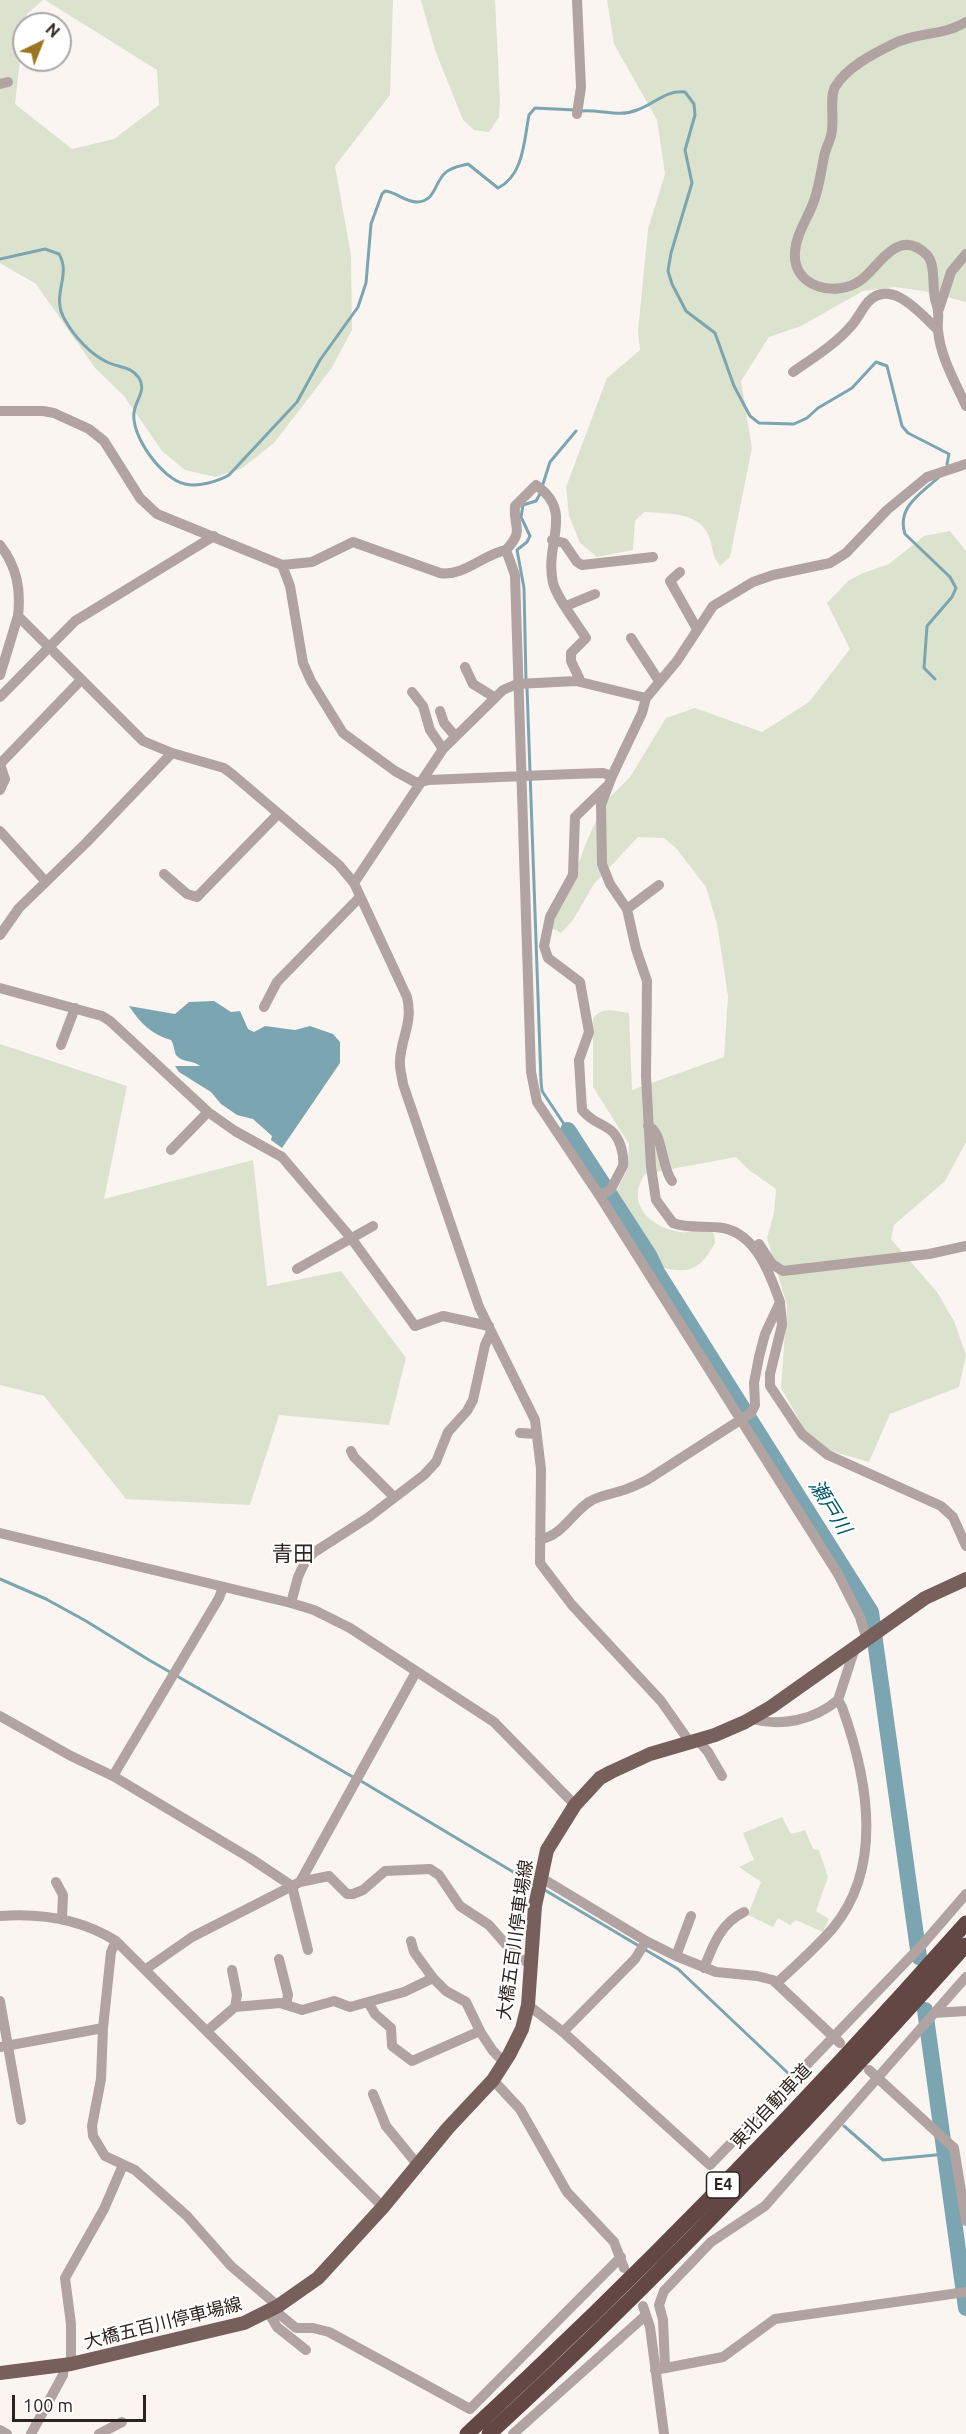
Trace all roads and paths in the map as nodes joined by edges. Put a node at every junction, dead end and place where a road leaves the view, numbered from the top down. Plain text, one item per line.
1 (577, 0) edge
2 (966, 22) edge
3 (577, 111) dead end
4 (966, 254) edge
5 (939, 310) junction
6 (938, 330) junction
7 (794, 372) dead end
8 (966, 406) edge
9 (0, 411) edge
10 (966, 464) edge
11 (214, 536) junction
12 (552, 540) junction
13 (0, 545) edge
14 (506, 550) junction
15 (652, 557) dead end
16 (282, 565) junction
17 (680, 572) dead end
18 (595, 594) dead end
19 (566, 606) junction
20 (18, 616) junction
21 (697, 629) junction
22 (632, 638) dead end
23 (48, 647) junction
24 (465, 667) dead end
25 (0, 675) edge
26 (0, 680) edge
27 (81, 680) junction
28 (659, 681) junction
29 (581, 682) junction
30 (524, 683) junction
31 (412, 692) dead end
32 (4, 693) edge
33 (494, 697) junction
34 (646, 698) junction
35 (440, 711) dead end
36 (455, 736) junction
37 (443, 749) junction
38 (172, 753) junction
39 (527, 776) junction
40 (610, 781) junction
41 (421, 782) junction
42 (0, 790) edge
43 (278, 814) junction
44 (0, 831) edge
45 (164, 874) dead end
46 (46, 882) junction
47 (354, 883) junction
48 (659, 885) dead end
49 (360, 897) junction
50 (627, 909) junction
51 (0, 935) edge
52 (0, 988) edge
53 (264, 1007) dead end
54 (75, 1008) junction
55 (61, 1045) dead end
56 (208, 1112) junction
57 (648, 1126) junction
58 (171, 1150) dead end
59 (672, 1181) dead end
60 (600, 1196) junction
61 (373, 1226) dead end
62 (351, 1238) junction
63 (966, 1246) edge
64 (754, 1247) junction
65 (297, 1269) dead end
66 (780, 1302) junction
67 (490, 1329) junction
68 (746, 1417) junction
69 (520, 1433) dead end
70 (536, 1434) junction
71 (351, 1450) dead end
72 (394, 1497) junction
73 (0, 1533) edge
74 (540, 1539) junction
75 (966, 1546) edge
76 (966, 1579) edge
77 (223, 1587) junction
78 (291, 1603) junction
79 (872, 1636) junction
80 (855, 1648) junction
81 (416, 1672) junction
82 (838, 1700) junction
83 (0, 1716) edge
84 (752, 1719) junction
85 (693, 1740) junction
86 (113, 1776) junction
87 (722, 1776) dead end
88 (575, 1805) junction
89 (56, 1882) dead end
90 (539, 1883) junction
91 (296, 1884) junction
92 (966, 1894) edge
93 (744, 1912) dead end
94 (0, 1916) edge
95 (691, 1916) dead end
96 (62, 1919) junction
97 (966, 1923) edge
98 (116, 1941) junction
99 (411, 1941) dead end
100 (966, 1945) edge
101 (643, 1946) junction
102 (308, 1950) dead end
103 (675, 1956) junction
104 (279, 1959) dead end
105 (532, 1965) junction
106 (704, 1968) junction
107 (146, 1969) junction
108 (232, 1970) dead end
109 (966, 1977) edge
110 (433, 1978) junction
111 (777, 1983) junction
112 (0, 2001) edge
113 (368, 2002) junction
114 (286, 2005) junction
115 (528, 2005) junction
116 (235, 2007) junction
117 (966, 2012) edge
118 (933, 2015) junction
119 (103, 2028) junction
120 (207, 2031) junction
121 (480, 2031) junction
122 (563, 2032) junction
123 (836, 2039) junction
124 (4, 2046) edge
125 (505, 2063) junction
126 (873, 2073) junction
127 (493, 2080) junction
128 (373, 2094) dead end
129 (21, 2120) dead end
130 (417, 2164) junction
131 (123, 2165) junction
132 (382, 2206) junction
133 (966, 2221) edge
134 (962, 2292) edge
135 (273, 2309) junction
136 (306, 2350) dead end
137 (68, 2365) junction
138 (660, 2368) junction
139 (0, 2373) edge
140 (122, 2422) dead end
141 (0, 2430) edge
142 (7, 2434) edge
143 (31, 2434) edge
144 (99, 2434) edge
145 (467, 2434) edge
146 (489, 2434) edge
147 (513, 2434) edge
148 (664, 2434) edge

1 - 3 street
2 - 5 street
4 - 5 street
5 - 6 street
6 - 7 street
6 - 8 street
9 - 11 street
10 - 21 street
11 - 16 street
11 - 23 street
12 - 14 street
12 - 15 street
12 - 19 street
13 - 20 street
14 - 16 street
14 - 30 street
16 - 41 street
17 - 21 street
18 - 19 street
19 - 29 street
20 - 23 street
20 - 25 street
21 - 28 street
22 - 28 street
23 - 27 street
23 - 32 street
24 - 33 street
26 - 32 street
27 - 38 street
27 - 42 street
28 - 34 street
29 - 30 street
29 - 34 street
30 - 33 street
30 - 39 street
31 - 37 street
33 - 36 street
34 - 40 street
35 - 36 street
36 - 37 street
37 - 41 street
38 - 43 street
38 - 46 street
39 - 40 street
39 - 41 street
39 - 60 street
40 - 50 street
40 - 60 street
41 - 47 street
43 - 45 street
43 - 47 street
44 - 46 street
46 - 51 street
47 - 49 street
48 - 50 street
49 - 53 street
49 - 67 street
50 - 57 street
52 - 54 street
54 - 55 street
54 - 56 street
56 - 58 street
56 - 62 street
57 - 59 street
57 - 64 street
60 - 68 street
61 - 62 street
62 - 65 street
62 - 67 street
63 - 64 street
64 - 66 street
66 - 68 street
66 - 75 street
67 - 70 street
67 - 72 street
68 - 74 street
68 - 79 street
69 - 70 street
70 - 74 street
71 - 72 street
72 - 78 street
73 - 77 street
74 - 85 street
76 - 79 main road, 大橋五百川停車場線
77 - 78 street
77 - 86 street
78 - 81 street
79 - 80 main road, 大橋五百川停車場線
80 - 82 street
80 - 84 main road, 大橋五百川停車場線
81 - 88 street
81 - 91 street
82 - 84 street
82 - 111 street
83 - 86 street
84 - 85 main road, 大橋五百川停車場線
85 - 87 street
85 - 88 main road, 大橋五百川停車場線
86 - 91 street
88 - 90 main road, 大橋五百川停車場線
89 - 96 street
90 - 101 street
90 - 105 main road, 大橋五百川停車場線
91 - 102 street
91 - 105 street
91 - 107 street
92 - 123 street
93 - 106 street
94 - 96 street
95 - 103 street
96 - 98 street
97 - 145 highway, 東北自動車道 / E4
98 - 107 street
98 - 119 street
99 - 110 street
100 - 146 highway, 東北自動車道 / E4
101 - 103 street
101 - 122 street
103 - 106 street
104 - 114 street
105 - 115 main road, 大橋五百川停車場線
106 - 111 street
107 - 120 street
108 - 116 street
109 - 118 street
110 - 113 street
110 - 121 street
111 - 123 street
112 - 124 street
113 - 114 street
113 - 121 street
114 - 116 street
115 - 122 street
115 - 125 main road, 大橋五百川停車場線
116 - 120 street
117 - 118 street
118 - 126 street
119 - 124 street
119 - 131 street
120 - 132 street
121 - 125 street
122 - 123 street
124 - 129 street
125 - 127 main road, 大橋五百川停車場線
126 - 133 street
126 - 138 street
127 - 130 main road, 大橋五百川停車場線
127 - 135 street
128 - 130 street
130 - 132 main road, 大橋五百川停車場線
131 - 135 street
131 - 137 street
132 - 135 main road, 大橋五百川停車場線
134 - 138 street
135 - 136 street
135 - 137 main road, 大橋五百川停車場線
137 - 139 main road, 大橋五百川停車場線
137 - 143 street
138 - 147 street
138 - 148 street
140 - 144 street
141 - 142 street

